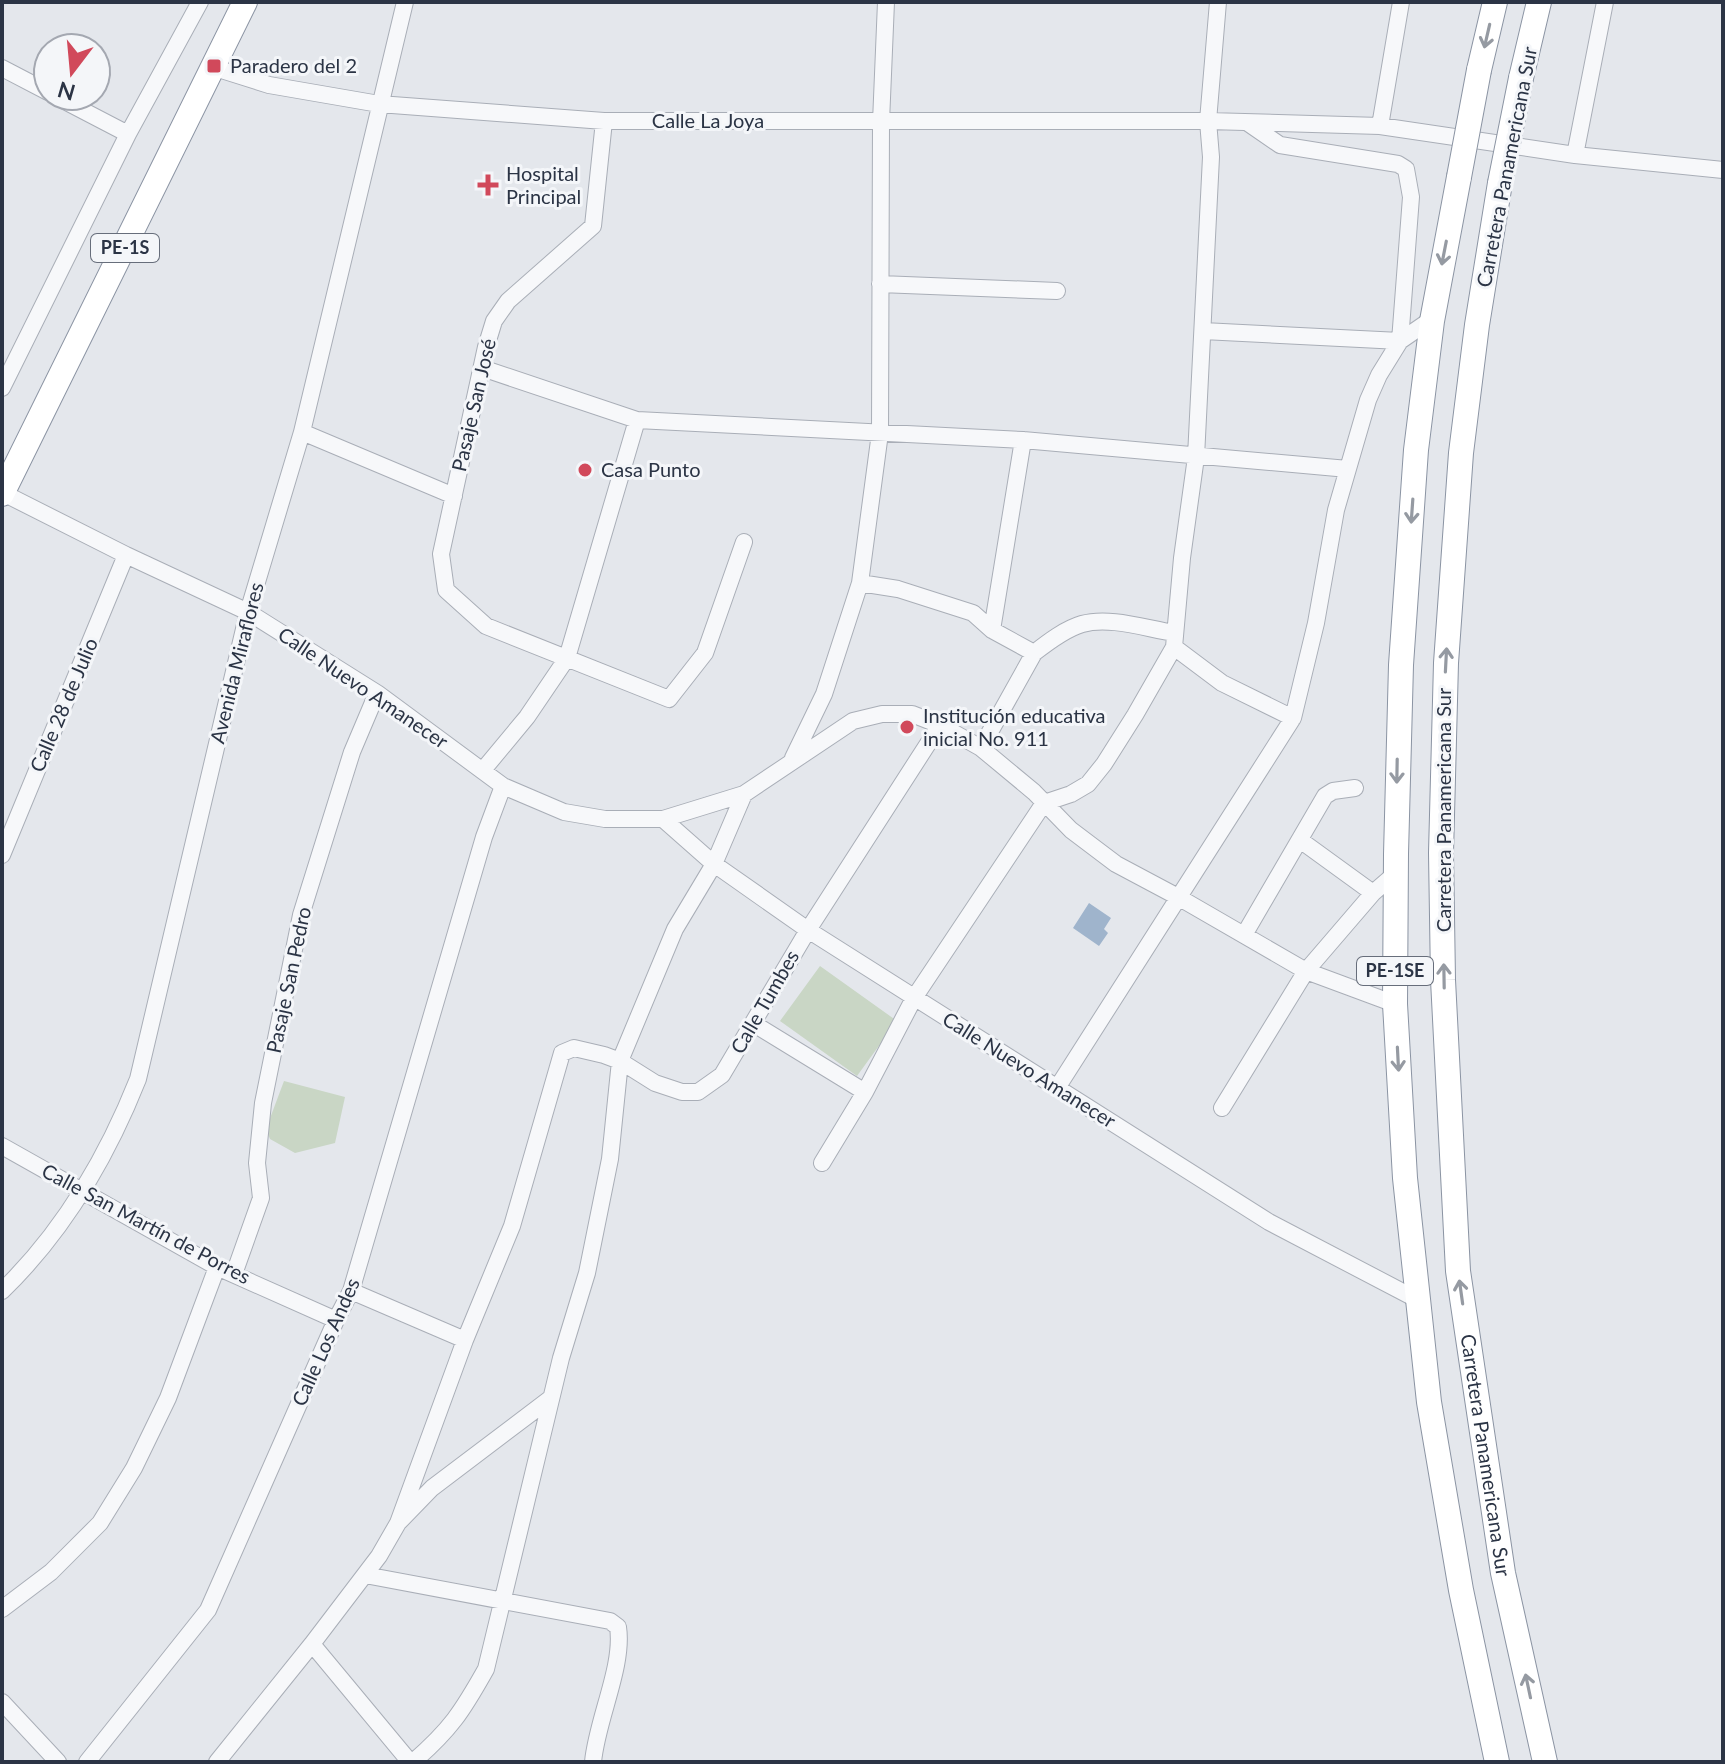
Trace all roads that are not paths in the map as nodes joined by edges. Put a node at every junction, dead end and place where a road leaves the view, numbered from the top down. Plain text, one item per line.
1 (200, 2) edge
2 (245, 2) edge
3 (405, 2) edge
4 (886, 2) edge
5 (1218, 2) edge
6 (1399, 2) edge
7 (1495, 2) edge
8 (1539, 2) edge
9 (1605, 2) edge
10 (212, 67) junction
11 (2, 68) edge
12 (32, 84) edge
13 (379, 104) junction
14 (86, 112) edge
15 (604, 121) junction
16 (1208, 121) junction
17 (881, 122) junction
18 (1247, 122) junction
19 (1380, 126) junction
20 (128, 134) junction
21 (1575, 155) junction
22 (1723, 170) edge
23 (880, 284) junction
24 (1057, 291) dead end
25 (1432, 319) junction
26 (1203, 331) junction
27 (1400, 341) junction
28 (482, 368) junction
29 (2, 388) edge
30 (637, 420) junction
31 (302, 432) junction
32 (880, 433) junction
33 (1023, 440) junction
34 (1196, 457) junction
35 (1348, 469) junction
36 (2, 494) edge
37 (454, 496) junction
38 (744, 542) dead end
39 (126, 555) junction
40 (860, 583) junction
41 (248, 612) junction
42 (992, 630) junction
43 (1175, 640) junction
44 (1034, 653) junction
45 (567, 658) junction
46 (377, 693) junction
47 (1293, 718) junction
48 (940, 725) junction
49 (981, 748) junction
50 (793, 759) junction
51 (483, 770) junction
52 (503, 786) junction
53 (1355, 788) dead end
54 (744, 794) junction
55 (1044, 803) junction
56 (663, 819) junction
57 (1300, 840) junction
58 (2, 855) edge
59 (714, 864) junction
60 (1396, 873) junction
61 (1373, 893) junction
62 (1178, 897) junction
63 (808, 930) junction
64 (1244, 935) junction
65 (1306, 971) junction
66 (914, 998) junction
67 (1395, 1004) junction
68 (754, 1024) junction
69 (620, 1061) junction
70 (1057, 1088) junction
71 (865, 1092) junction
72 (1222, 1108) dead end
73 (2, 1146) edge
74 (822, 1163) dead end
75 (82, 1191) junction
76 (217, 1267) junction
77 (234, 1274) junction
78 (2, 1291) edge
79 (351, 1291) junction
80 (1418, 1300) junction
81 (336, 1320) junction
82 (465, 1340) junction
83 (551, 1398) junction
84 (398, 1523) junction
85 (365, 1575) junction
86 (504, 1603) junction
87 (2, 1609) edge
88 (312, 1644) junction
89 (2, 1702) edge
90 (58, 1762) edge
91 (87, 1762) edge
92 (217, 1762) edge
93 (411, 1762) edge
94 (593, 1762) edge
95 (1497, 1762) edge
96 (1545, 1762) edge

1 - 20 street
2 - 10 highway, PE-1S
3 - 13 street, Avenida Miraflores
4 - 17 street
5 - 16 street
6 - 19 street
7 -> 25 highway, PE-1SE, bridge
96 -> 8 highway, Carretera Panamericana Sur / PE-1SE, bridge
9 - 21 street
10 - 13 street, Calle La Joya
10 - 36 highway, PE-1S
11 - 12 street
13 - 15 street, Calle La Joya
13 - 31 street, Avenida Miraflores
14 - 20 street
15 - 17 street, Calle La Joya
15 - 28 street, Pasaje San José
16 - 17 street, Calle La Joya
16 - 18 street, Calle La Joya
16 - 26 street
17 - 23 street
18 - 19 street, Calle La Joya
18 - 27 street
19 - 21 street, Calle La Joya
20 - 29 street
21 - 22 street, Calle La Joya
23 - 24 street
23 - 32 street
25 - 27 street
25 -> 60 highway, PE-1SE
26 - 27 street
26 - 34 street
27 - 35 street
28 - 30 street
28 - 37 street, Pasaje San José
30 - 32 street
30 - 45 street
31 - 37 street
31 - 41 street, Avenida Miraflores
32 - 33 street
32 - 40 street
33 - 34 street
33 - 42 street
34 - 35 street
34 - 43 street
35 - 47 street
36 - 39 street, Calle Nuevo Amanecer
37 - 45 street, Pasaje San José
38 - 45 street, Pasaje San José
39 - 41 street, Calle Nuevo Amanecer
39 - 58 street, Calle 28 de Julio
40 - 42 street
40 - 50 street
41 - 46 street, Calle Nuevo Amanecer
41 - 75 street, Avenida Miraflores
42 - 44 street
43 - 44 street
43 - 47 street
43 - 55 street
44 - 49 street
45 - 51 street
46 - 51 street, Calle Nuevo Amanecer
46 - 77 street, Pasaje San Pedro
47 - 62 street
48 - 49 street
48 - 50 street
48 - 63 street, Calle Tumbes
49 - 55 street
50 - 54 street
51 - 52 street, Calle Nuevo Amanecer
52 - 56 street, Calle Nuevo Amanecer
52 - 79 street, Calle Los Andes
53 - 57 street
54 - 56 street, Calle Nuevo Amanecer
54 - 59 street
55 - 62 street
55 - 66 street
56 - 59 street, Calle Nuevo Amanecer
57 - 61 street
57 - 64 street
59 - 63 street, Calle Nuevo Amanecer
59 - 69 street
60 - 61 street
60 - 67 highway, PE-1SE
61 - 65 street
62 - 64 street
62 - 70 street
63 - 66 street, Calle Nuevo Amanecer
63 - 68 street, Calle Tumbes
64 - 65 street
65 - 67 street
65 - 72 street
66 - 70 street, Calle Nuevo Amanecer
66 - 71 street
67 -> 80 highway, PE-1SE
68 - 69 street, Calle Tumbes
68 - 71 street
69 - 82 street
69 - 83 street
70 - 80 street, Calle Nuevo Amanecer
71 - 74 street
73 - 75 street, Calle San Martín de Porres
75 - 76 street, Calle San Martín de Porres
75 - 78 street, Avenida Miraflores
76 - 77 street, Calle San Martín de Porres
76 - 87 street
77 - 81 street, Calle San Martín de Porres
79 - 81 street, Calle Los Andes
79 - 82 street
80 - 95 highway, PE-1SE
81 - 91 street, Calle Los Andes
82 - 84 street
83 - 84 street
83 - 86 street
84 - 85 street
85 - 86 street
85 - 88 street
86 - 93 street
86 - 94 street
88 - 92 street
88 - 93 street
89 - 90 street

